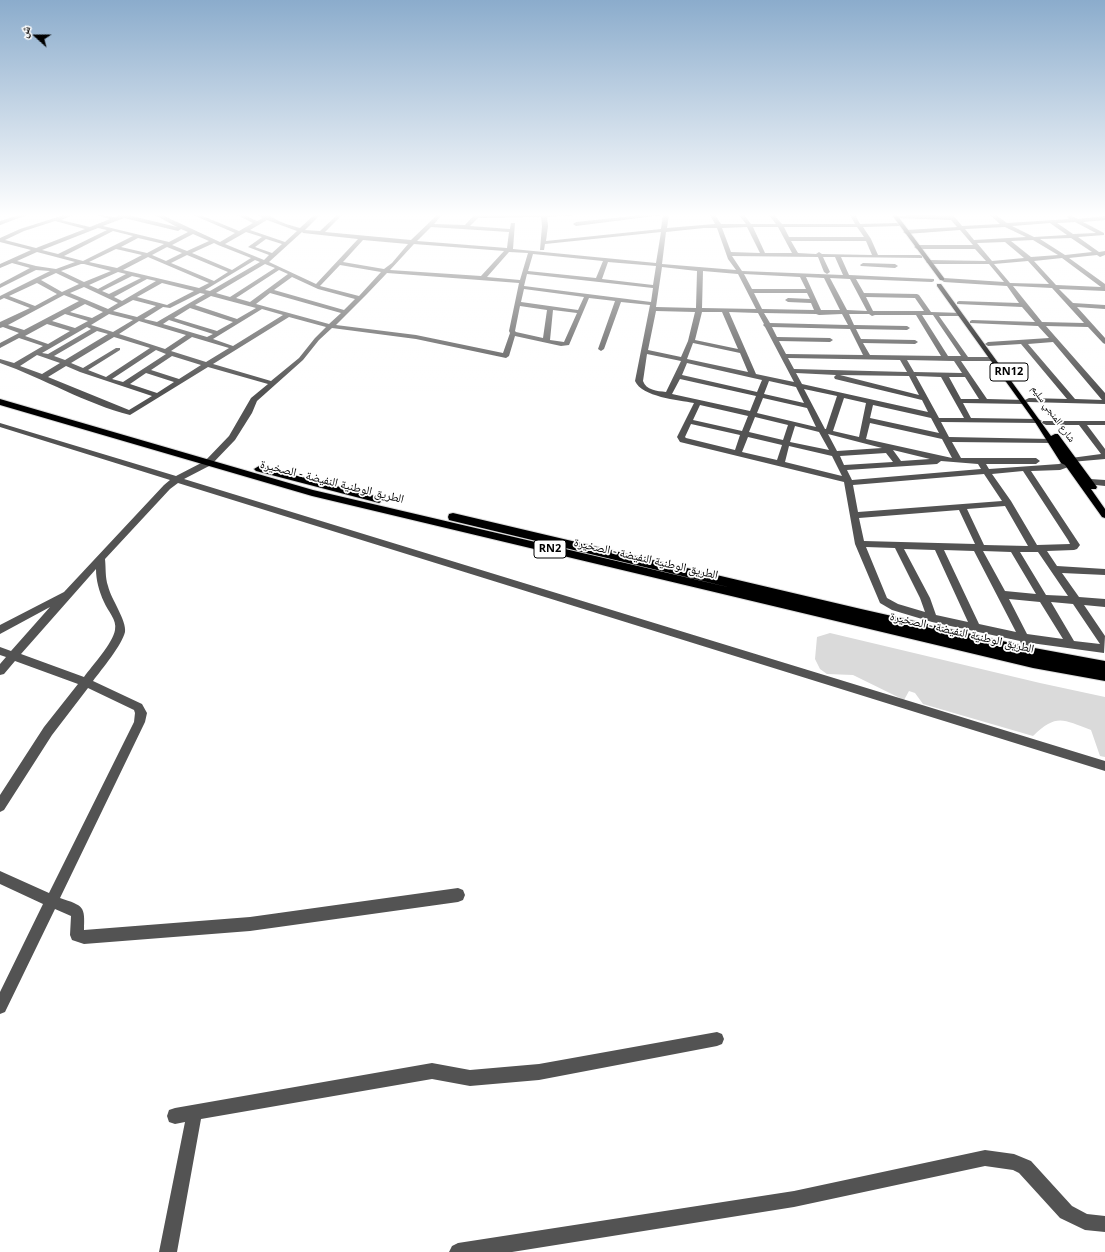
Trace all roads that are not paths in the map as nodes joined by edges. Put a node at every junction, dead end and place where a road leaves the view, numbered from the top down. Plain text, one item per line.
1 (24, 273) edge
2 (51, 273) edge
3 (61, 273) edge
4 (110, 273) edge
5 (133, 273) edge
6 (135, 273) edge
7 (191, 273) edge
8 (231, 273) edge
9 (246, 273) edge
10 (271, 273) edge
11 (329, 273) edge
12 (383, 273) edge
13 (419, 273) edge
14 (487, 273) edge
15 (524, 273) edge
16 (536, 273) edge
17 (601, 273) edge
18 (659, 273) edge
19 (700, 273) edge
20 (740, 273) edge
21 (754, 273) edge
22 (771, 273) edge
23 (848, 273) edge
24 (900, 273) edge
25 (933, 273) edge
26 (935, 273) edge
27 (999, 273) edge
28 (1042, 273) edge
29 (1086, 273) edge
30 (292, 274) joint
31 (867, 274) joint
32 (828, 276) junction
33 (148, 277) junction
34 (850, 277) junction
35 (483, 278) junction
36 (804, 278) junction
37 (38, 280) junction
38 (162, 280) junction
39 (905, 280) junction
40 (598, 281) junction
41 (939, 281) junction
42 (214, 283) junction
43 (83, 285) junction
44 (521, 285) junction
45 (1009, 285) junction
46 (0, 286) edge
47 (317, 286) junction
48 (1054, 286) junction
49 (657, 287) junction
50 (1105, 288) edge
51 (199, 290) junction
52 (913, 290) dead end
53 (98, 291) junction
54 (269, 291) junction
55 (748, 291) junction
56 (785, 291) junction
57 (810, 291) junction
58 (64, 294) junction
59 (211, 294) junction
60 (861, 295) junction
61 (587, 296) junction
62 (917, 296) junction
63 (2, 297) edge
64 (110, 297) junction
65 (132, 298) junction
66 (360, 298) junction
67 (231, 299) junction
68 (618, 300) junction
69 (788, 300) junction
70 (814, 301) junction
71 (83, 302) junction
72 (122, 303) junction
73 (959, 303) junction
74 (518, 304) junction
75 (250, 305) junction
76 (1024, 305) junction
77 (1072, 305) junction
78 (165, 306) junction
79 (190, 306) junction
80 (654, 307) junction
81 (1105, 307) edge
82 (35, 308) junction
83 (260, 308) junction
84 (550, 308) junction
85 (181, 310) junction
86 (699, 310) junction
87 (725, 311) junction
88 (760, 311) junction
89 (64, 312) junction
90 (108, 312) junction
91 (346, 312) junction
92 (580, 312) junction
93 (792, 312) junction
94 (819, 313) junction
95 (846, 313) junction
96 (872, 314) junction
97 (898, 314) junction
98 (918, 314) junction
99 (932, 314) junction
100 (960, 314) junction
101 (287, 315) junction
102 (168, 318) junction
103 (138, 320) junction
104 (94, 321) junction
105 (237, 321) junction
106 (47, 322) junction
107 (972, 322) junction
108 (1040, 323) junction
109 (158, 324) junction
110 (1, 325) edge
111 (766, 325) junction
112 (1089, 325) junction
113 (86, 326) junction
114 (330, 326) junction
115 (824, 326) junction
116 (852, 327) junction
117 (907, 328) junction
118 (96, 329) junction
119 (77, 331) junction
120 (512, 332) junction
121 (217, 333) junction
122 (22, 334) junction
123 (192, 334) junction
124 (114, 335) junction
125 (775, 339) junction
126 (207, 340) junction
127 (1054, 340) junction
128 (546, 341) junction
129 (691, 341) junction
130 (858, 341) junction
131 (1023, 342) junction
132 (1105, 342) edge
133 (988, 344) junction
134 (0, 346) edge
135 (49, 346) junction
136 (155, 348) junction
137 (234, 348) junction
138 (834, 348) junction
139 (118, 349) dead end
140 (602, 349) dead end
141 (921, 350) junction
142 (644, 351) junction
143 (169, 352) junction
144 (743, 352) junction
145 (37, 353) junction
146 (783, 356) junction
147 (48, 357) junction
148 (867, 357) junction
149 (903, 358) junction
150 (946, 358) junction
151 (956, 358) junction
152 (966, 358) junction
153 (992, 359) junction
154 (0, 361) edge
155 (685, 361) junction
156 (66, 363) junction
157 (207, 365) junction
158 (14, 366) junction
159 (82, 371) junction
160 (146, 371) junction
161 (791, 371) junction
162 (821, 373) junction
163 (913, 375) junction
164 (944, 375) junction
165 (968, 375) junction
166 (678, 376) junction
167 (754, 376) junction
168 (42, 377) junction
169 (766, 379) junction
170 (107, 380) junction
171 (181, 382) junction
172 (274, 384) junction
173 (124, 385) junction
174 (798, 386) junction
175 (1095, 386) junction
176 (1105, 387) edge
177 (668, 395) junction
178 (760, 395) junction
179 (0, 396) edge
180 (158, 396) junction
181 (841, 396) junction
182 (924, 398) junction
183 (1105, 398) edge
184 (1072, 400) junction
185 (958, 401) junction
186 (1026, 401) junction
187 (0, 402) edge
188 (698, 402) junction
189 (870, 402) junction
190 (985, 402) junction
191 (1105, 402) edge
192 (809, 406) junction
193 (752, 414) junction
194 (61, 417) junction
195 (935, 418) junction
196 (867, 420) junction
197 (689, 421) junction
198 (970, 421) junction
199 (1042, 422) junction
200 (792, 423) junction
201 (1081, 423) junction
202 (1105, 423) edge
203 (0, 425) edge
204 (821, 430) junction
205 (830, 432) junction
206 (745, 434) junction
207 (946, 438) junction
208 (1051, 440) junction
209 (862, 441) junction
210 (786, 444) junction
211 (887, 448) junction
212 (737, 454) junction
213 (833, 454) junction
214 (1105, 455) edge
215 (211, 460) junction
216 (947, 460) junction
217 (958, 461) junction
218 (980, 462) junction
219 (1070, 462) junction
220 (780, 464) junction
221 (899, 464) junction
222 (841, 468) junction
223 (1025, 468) junction
224 (987, 471) junction
225 (959, 474) junction
226 (176, 480) junction
227 (848, 482) junction
228 (1090, 482) junction
229 (1105, 483) edge
230 (1008, 503) junction
231 (1105, 503) edge
232 (962, 508) junction
233 (855, 515) junction
234 (1105, 515) edge
235 (860, 544) junction
236 (898, 545) junction
237 (938, 546) junction
238 (979, 548) junction
239 (1013, 548) junction
240 (1037, 548) junction
241 (101, 559) junction
242 (1054, 569) junction
243 (1105, 572) edge
244 (67, 594) junction
245 (1003, 595) junction
246 (1043, 598) junction
247 (1077, 601) junction
248 (1105, 603) edge
249 (932, 618) junction
250 (976, 628) junction
251 (0, 630) edge
252 (1024, 638) junction
253 (1071, 644) junction
254 (1105, 644) edge
255 (1105, 647) edge
256 (0, 651) edge
257 (1030, 652) junction
258 (12, 656) junction
259 (1033, 663) junction
260 (1105, 666) edge
261 (0, 671) edge
262 (1105, 676) edge
263 (85, 682) junction
264 (1105, 766) edge
265 (0, 806) edge
266 (0, 877) edge
267 (458, 895) dead end
268 (53, 902) junction
269 (0, 1007) edge
270 (717, 1038) dead end
271 (194, 1114) junction
272 (175, 1116) dead end
273 (1105, 1224) edge
274 (168, 1252) edge
275 (458, 1252) edge

1 - 46 street
2 - 37 street
3 - 43 street
4 - 43 street
5 - 53 street
6 - 33 street
7 - 42 street
8 - 42 street
9 - 59 street
10 - 67 street
11 - 47 street
12 - 66 street
13 - 35 street
14 - 35 street
15 - 44 street
16 - 40 street
17 - 40 street
18 - 49 street
19 - 86 street
20 - 55 street
21 - 36 street
22 - 32 street
23 - 34 street
24 - 39 street
25 - 41 main road, شارع المنجي سليم / RN12
26 - 41 main road, شارع المنجي سليم / RN12
27 - 45 street
28 - 48 street
29 - 50 street
30 - 47 street
30 - 54 street
31 - 34 street
31 - 39 street
32 - 34 street
32 - 34 street
32 - 36 street
32 - 95 street
33 - 38 street
33 - 64 street
34 - 39 street
34 - 60 street
35 - 44 street
36 - 57 street
37 - 58 street
37 - 63 street
38 - 51 street
38 - 65 street
39 - 41 street
39 - 41 street
40 - 49 street
41 - 45 street
41 - 73 main road, شارع المنجي سليم / RN12
41 - 100 main road, شارع المنجي سليم / RN12
42 - 51 street
43 - 53 street
43 - 58 street
44 - 61 street
44 - 74 street
45 - 48 street
45 - 76 street
47 - 66 street
48 - 50 street
48 - 77 street
49 - 80 street
51 - 59 street
51 - 78 street
52 - 62 street
53 - 64 street
54 - 75 street
54 - 91 street
55 - 56 street
55 - 88 street
56 - 57 street
56 - 69 street
57 - 70 street
58 - 71 street
58 - 82 street
59 - 67 street
59 - 79 street
60 - 62 street
60 - 96 street
61 - 68 street
61 - 92 street
62 - 99 street
63 - 82 street
64 - 72 street
65 - 72 street
65 - 78 street
66 - 91 street
67 - 75 street
68 - 80 street
68 - 140 street
69 - 70 street
69 - 93 street
70 - 94 street
71 - 89 street
71 - 90 street
72 - 90 street
73 - 76 street
73 - 107 main road, شارع المنجي سليم / RN12
74 - 84 street
74 - 120 street
75 - 83 street
76 - 108 street
77 - 81 street
77 - 112 street
78 - 85 street
78 - 103 street
79 - 85 street
79 - 105 street
80 - 86 street
80 - 142 street
82 - 110 street
83 - 101 street
83 - 105 street
84 - 92 street
84 - 128 street
85 - 102 street
86 - 87 street
86 - 129 street
87 - 88 street
87 - 144 street
88 - 93 street
88 - 111 street
89 - 104 street
89 - 106 street
90 - 103 street
90 - 104 street
91 - 114 street
92 - 128 street
93 - 94 street
94 - 95 street
95 - 96 street
95 - 116 street
96 - 97 street
97 - 98 street
97 - 117 street
98 - 99 street
98 - 150 street
99 - 100 street
99 - 152 street
100 - 153 main road, شارع المنجي سليم / RN12
101 - 114 street
101 - 137 street
102 - 109 street
102 - 121 street
103 - 109 street
103 - 124 street
104 - 113 street
105 - 121 street
106 - 119 street
106 - 122 street
107 - 108 street
107 - 133 main road, شارع المنجي سليم / RN12
108 - 112 street
108 - 127 street
109 - 123 street
110 - 122 street
111 - 115 street
111 - 125 street
112 - 132 street
113 - 118 street
113 - 119 street
114 - 120 street
114 - 172 street
115 - 116 street
115 - 138 street
116 - 117 street
116 - 130 street
117 - 141 street
118 - 124 street
118 - 147 street
119 - 135 street
120 - 128 street
121 - 126 street
122 - 134 street
122 - 135 street
123 - 126 street
123 - 143 street
124 - 136 street
124 - 156 street
125 - 138 street
125 - 146 street
126 - 137 street
127 - 131 street
127 - 175 street
129 - 144 street
129 - 155 street
130 - 141 street
130 - 148 street
131 - 133 street
131 - 184 street
133 - 186 main road, شارع المنجي سليم / RN12
135 - 145 street
136 - 143 street
136 - 170 street
137 - 157 street
138 - 146 street
138 - 148 street
139 - 159 street
141 - 149 street
141 - 150 street
142 - 155 street
142 - 177 street
143 - 157 street
143 - 160 street
144 - 167 street
145 - 147 street
145 - 158 street
146 - 161 street
147 - 156 street
148 - 149 street
149 - 163 street
150 - 151 street
151 - 152 street
151 - 165 street
152 - 153 street
153 - 186 main road, شارع المنجي سليم / RN12
154 - 158 street
155 - 166 street
155 - 167 street
156 - 159 street
156 - 168 street
157 - 171 street
157 - 172 street
158 - 168 street
159 - 170 street
160 - 171 street
160 - 173 street
161 - 162 street
161 - 174 street
162 - 163 street
162 - 182 street
163 - 164 street
163 - 182 street
164 - 165 street
164 - 185 street
165 - 190 street
166 - 177 street
166 - 178 street
167 - 169 street
168 - 180 street
169 - 174 street
169 - 178 street
170 - 173 street
171 - 180 street
172 - 215 street
173 - 180 street
174 - 181 street
174 - 192 street
175 - 176 street
175 - 183 street
177 - 188 street
178 - 192 street
178 - 193 street
179 - 194 highway, الطريق الوطنية النفيضة - الصخيرة / RN2
181 - 189 street
181 - 205 street
182 - 195 street
184 - 186 street
184 - 191 street
185 - 190 street
185 - 198 street
186 - 190 street
186 - 199 main road, شارع المنجي سليم / RN12
187 - 194 highway, الطريق الوطنية النفيضة - الصخيرة / RN2
188 - 193 street
188 - 197 street
189 - 195 street
189 - 196 street
192 - 204 street
193 - 200 street
193 - 206 street
194 - 215 highway, الطريق الوطنية النفيضة - الصخيرة / RN2
195 - 198 street
195 - 207 street
196 - 207 street
196 - 209 street
197 - 206 street
197 - 212 street
198 - 199 street
199 - 201 street
199 - 208 main road, شارع المنجي سليم / RN12
199 - 219 main road, شارع المنجي سليم / RN12
200 - 204 street
200 - 210 street
201 - 202 street
201 - 214 street
203 - 226 street
204 - 205 street
204 - 213 street
205 - 209 street
206 - 210 street
206 - 212 street
207 - 208 street
207 - 217 street
208 - 219 main road, شارع المنجي سليم / RN12
209 - 211 street
210 - 213 street
210 - 220 street
211 - 213 street
211 - 216 street
211 - 221 street
212 - 220 street
213 - 222 street
214 - 219 street
215 - 226 street
215 - 257 highway, الطريق الوطنية النفيضة - الصخيرة / RN2
215 - 259 highway, الطريق الوطنية النفيضة - الصخيرة / RN2
216 - 217 street
216 - 221 street
216 - 225 street
217 - 218 street
218 - 219 street
218 - 224 street
219 - 223 street
219 - 228 main road, شارع المنجي سليم / RN12
219 - 234 main road, شارع المنجي سليم / RN12
220 - 227 street
221 - 222 street
222 - 227 street
223 - 224 street
223 - 240 street
224 - 225 street
224 - 230 street
225 - 227 street
226 - 241 street
226 - 264 street
227 - 233 street
228 - 229 street
228 - 231 main road, شارع المنجي سليم / RN12
230 - 232 street
230 - 240 street
232 - 233 street
232 - 238 street
233 - 235 street
235 - 236 street
235 - 249 street
236 - 237 street
236 - 249 street
237 - 238 street
237 - 250 street
238 - 239 street
238 - 245 street
239 - 240 street
239 - 246 street
240 - 242 street
241 - 244 street
241 - 263 street
242 - 243 street
242 - 247 street
244 - 251 street
244 - 258 street
245 - 246 street
245 - 252 street
246 - 247 street
246 - 253 street
247 - 248 street
247 - 254 street
249 - 250 street
250 - 252 street
252 - 253 street
252 - 257 street
253 - 255 street
256 - 258 street
257 - 259 street
257 - 260 highway, الطريق الوطنية النفيضة - الصخيرة / RN2
258 - 261 street
258 - 263 street
259 - 262 highway, الطريق الوطنية النفيضة - الصخيرة / RN2
263 - 265 street
263 - 268 street
266 - 268 street
267 - 268 street
268 - 269 street
270 - 271 street
271 - 272 street
271 - 274 street
273 - 275 street

